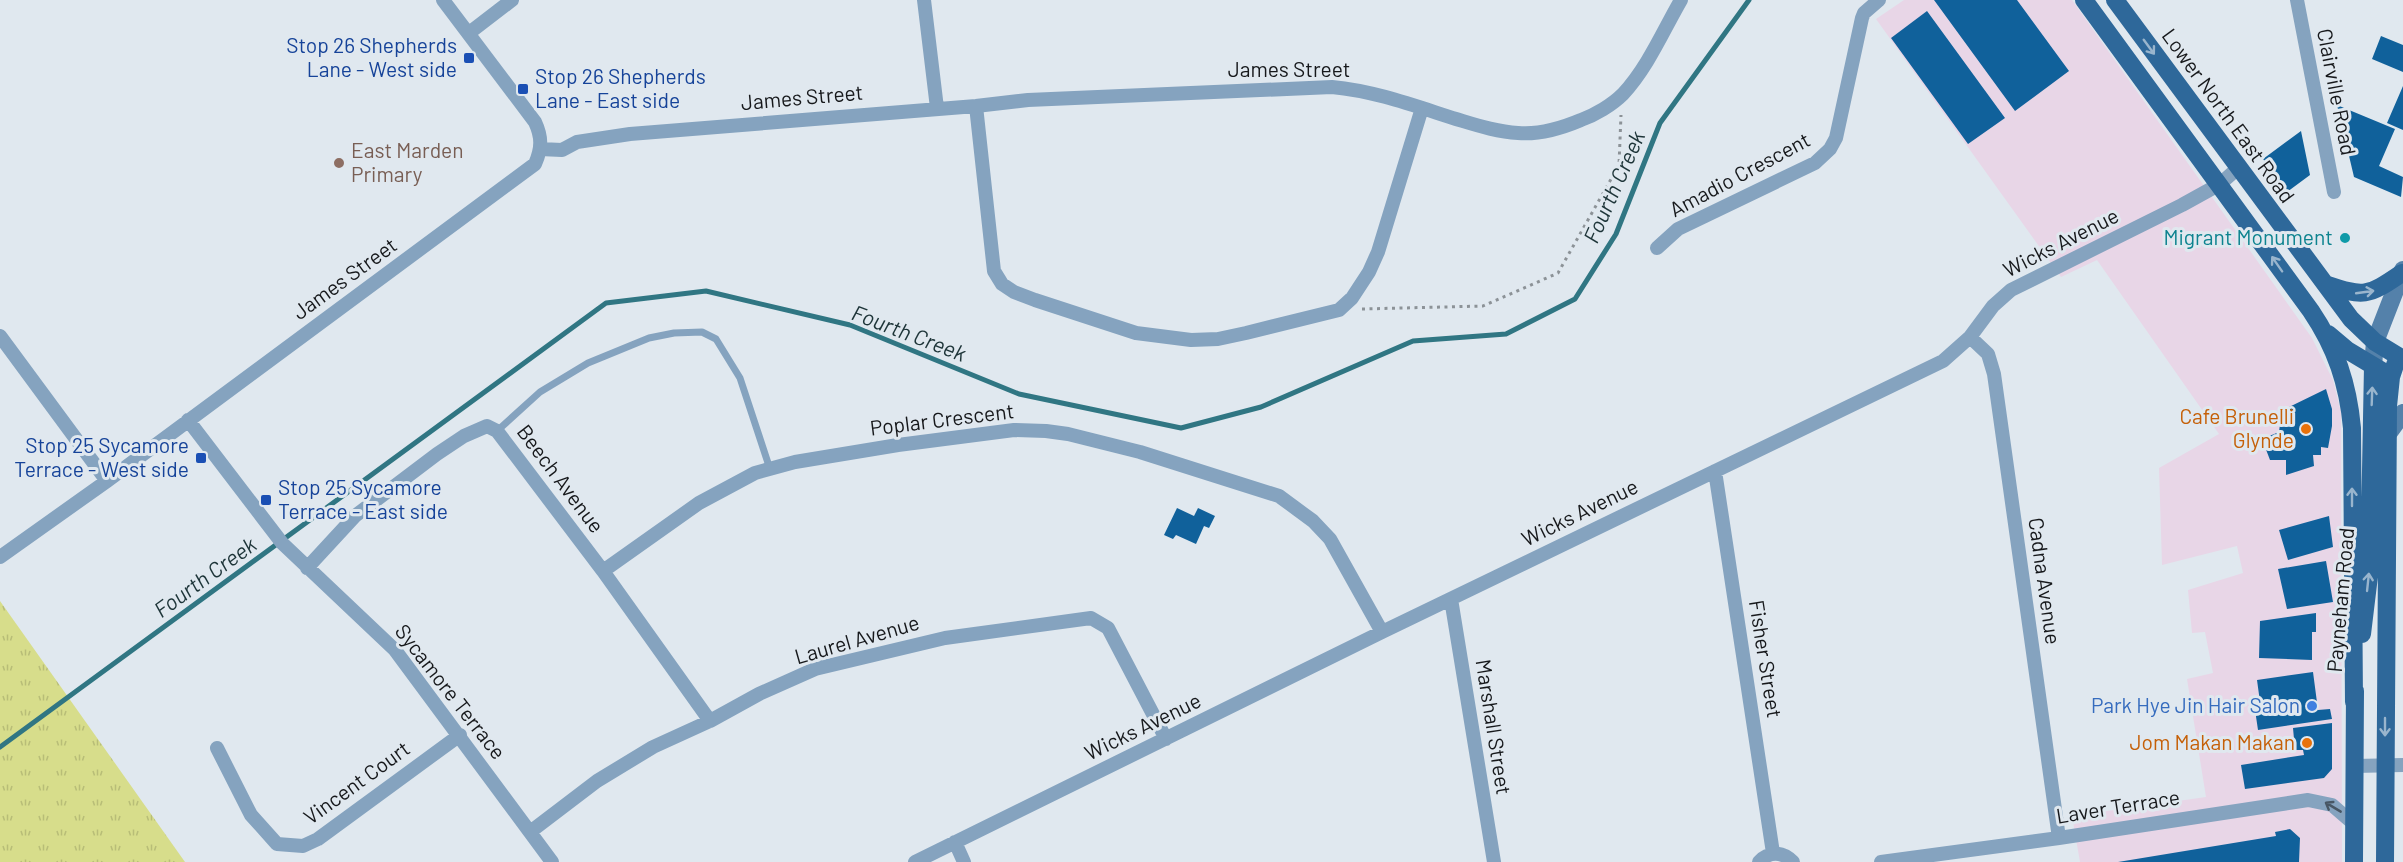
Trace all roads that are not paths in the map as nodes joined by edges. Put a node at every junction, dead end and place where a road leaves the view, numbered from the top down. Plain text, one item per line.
1 (443, 0) edge
2 (512, 0) edge
3 (924, 0) edge
4 (1681, 0) edge
5 (1879, 0) edge
6 (2084, 0) edge
7 (2115, 0) edge
8 (2297, 0) edge
9 (469, 33) junction
10 (976, 106) junction
11 (937, 108) junction
12 (1422, 108) junction
13 (540, 149) junction
14 (2238, 168) junction
15 (2220, 184) junction
16 (2334, 192) dead end
17 (1657, 248) dead end
18 (2402, 272) edge
19 (2325, 284) junction
20 (2325, 331) junction
21 (0, 336) edge
22 (1970, 337) junction
23 (2375, 342) junction
24 (2401, 352) edge
25 (2373, 366) junction
26 (2397, 380) edge
27 (2403, 413) edge
28 (188, 420) junction
29 (497, 430) junction
30 (2387, 435) junction
31 (770, 469) junction
32 (1715, 471) junction
33 (107, 481) junction
34 (0, 557) edge
35 (307, 568) junction
36 (603, 571) junction
37 (1451, 599) junction
38 (1382, 632) junction
39 (2354, 702) junction
40 (710, 721) junction
41 (460, 735) junction
42 (1166, 739) junction
43 (217, 748) dead end
44 (2354, 765) junction
45 (2394, 766) edge
46 (2354, 824) junction
47 (530, 832) junction
48 (2059, 838) junction
49 (955, 842) junction
50 (1773, 854) junction
51 (552, 862) edge
52 (915, 862) edge
53 (964, 862) edge
54 (1494, 862) edge
55 (1759, 862) edge
56 (1793, 862) edge
57 (1881, 862) edge
58 (2354, 862) edge
59 (2385, 862) edge

1 - 9 street
2 - 9 street
3 - 11 street
4 - 12 street, James Street
5 - 17 street, Amadio Crescent
6 - 15 main road
7 -> 14 main road, Lower North East Road
8 - 16 street, Clairville Road
9 - 13 street
10 - 11 street, James Street
10 - 12 street, James Street
10 - 12 street
11 - 13 street, James Street
13 - 28 street, James Street
14 - 15 street, Wicks Avenue
14 - 19 main road, Lower North East Road
20 -> 15 main road
15 - 22 street, Wicks Avenue
19 -> 18 main road
18 - 23 main road, Payneham Road
19 - 23 main road, Lower North East Road
20 - 25 main road
39 -> 20 main road
21 - 33 street
22 - 32 street, Wicks Avenue
22 - 48 street, Cadna Avenue
23 - 24 main road, Lower North East Road
23 - 25 main road, Payneham Road
24 - 26 main road, Payneham Road
25 - 26 main road
39 -> 25 main road, Payneham Road
26 - 30 main road, Payneham Road
27 - 30 main road
28 - 33 street, James Street
28 - 35 street, Sycamore Terrace
29 - 31 lane
29 - 35 street, Beech Avenue
29 - 36 street, Beech Avenue
30 -> 45 main road, Payneham Road
31 - 36 street, Poplar Crescent
31 - 38 street, Poplar Crescent
32 - 37 street, Wicks Avenue
32 - 50 street, Fisher Street
33 - 34 street, James Street
35 - 41 street, Sycamore Terrace
36 - 40 street, Beech Avenue
37 - 38 street, Wicks Avenue
37 - 54 street, Marshall Street
38 - 42 street, Wicks Avenue
39 - 44 main road, Payneham Road
40 - 42 street, Laurel Avenue
40 - 47 street, Laurel Avenue
41 - 43 street, Vincent Court
41 - 47 street, Sycamore Terrace
42 - 49 street, Wicks Avenue
44 - 45 street
44 - 46 main road, Payneham Road
45 - 59 main road, Payneham Road
46 -> 48 street, Laver Terrace
46 - 58 main road, Payneham Road
47 - 51 street, Sycamore Terrace
48 - 57 street, Laver Terrace
49 - 52 street, Wicks Avenue
49 - 53 street
50 - 55 street
50 - 56 street

